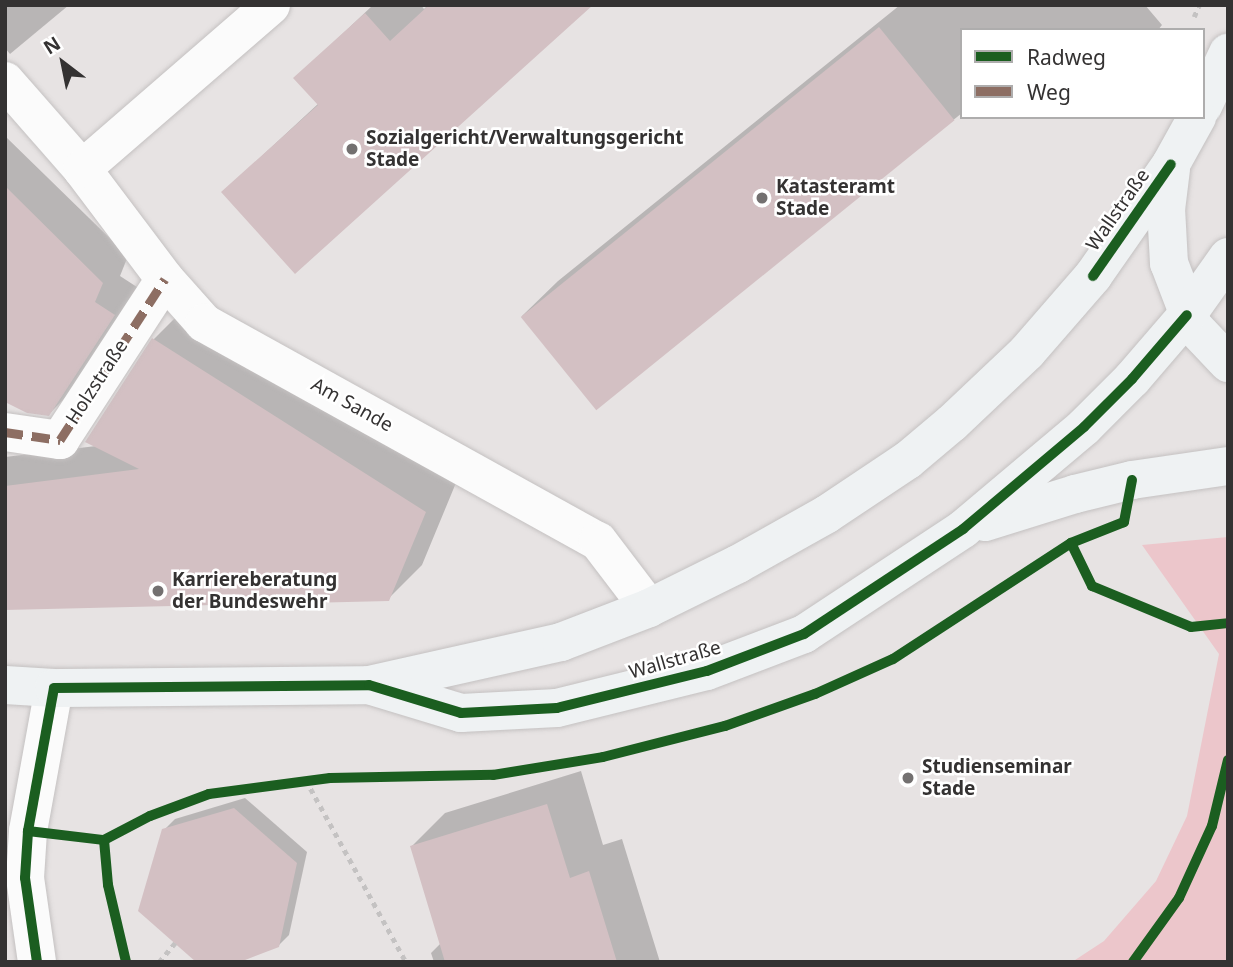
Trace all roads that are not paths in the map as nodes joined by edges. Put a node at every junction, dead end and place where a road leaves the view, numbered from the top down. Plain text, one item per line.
1 (271, 5) edge
2 (1228, 53) edge
3 (5, 81) edge
4 (1205, 102) edge
5 (1197, 119) edge
6 (1171, 164) junction
7 (82, 169) junction
8 (1169, 263) junction
9 (1225, 268) edge
10 (1093, 276) junction
11 (165, 279) junction
12 (1187, 314) junction
13 (1228, 363) edge
14 (5, 432) edge
15 (1218, 467) edge
16 (963, 529) junction
17 (649, 608) junction
18 (5, 685) edge
19 (369, 685) junction
20 (54, 688) junction
21 (37, 962) edge

1 - 7 street
2 - 4 main road
3 - 7 street, Am Sande
5 - 6 main road, Wallstraße
6 - 8 main road
6 - 10 main road, Wallstraße
7 - 11 street, Am Sande
8 - 9 main road
8 - 10 main road
8 - 12 main road
9 - 12 main road, Wallstraße
10 - 17 main road, Wallstraße
11 - 14 street, Holzstraße
11 - 17 street, Am Sande
12 - 13 main road
12 - 16 main road, Wallstraße
15 - 16 main road
16 - 19 main road, Wallstraße
17 - 19 main road, Wallstraße
18 - 20 main road, Wallstraße
19 - 20 main road, Wallstraße
20 - 21 street

